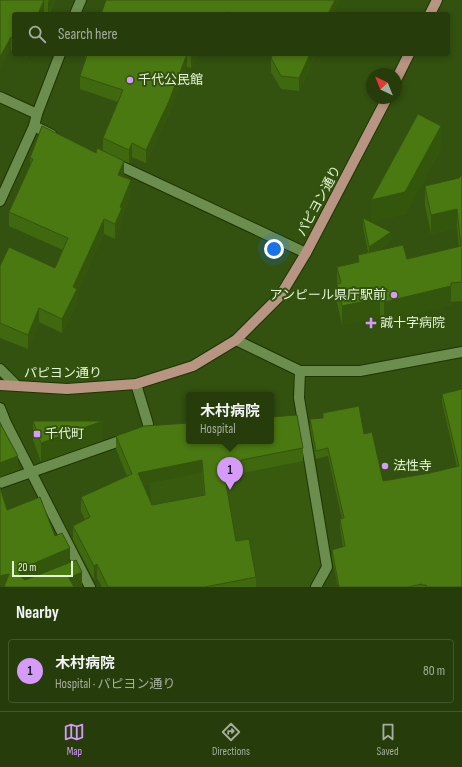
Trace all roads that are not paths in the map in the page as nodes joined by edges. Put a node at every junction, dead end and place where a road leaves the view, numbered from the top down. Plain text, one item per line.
1 (81, 0) edge
2 (437, 0) edge
3 (76, 12) edge
4 (431, 12) edge
5 (59, 56) edge
6 (408, 56) edge
7 (402, 68) edge
8 (0, 97) edge
9 (384, 104) edge
10 (37, 114) junction
11 (34, 126) junction
12 (62, 139) edge
13 (104, 159) edge
14 (0, 201) edge
15 (306, 253) junction
16 (236, 340) junction
17 (462, 352) edge
18 (0, 369) edge
19 (300, 371) junction
20 (136, 384) junction
21 (0, 385) edge
22 (17, 386) junction
23 (0, 408) edge
24 (32, 472) junction
25 (0, 483) edge
26 (90, 587) edge
27 (316, 587) edge

1 - 3 street
2 - 4 main road
5 - 10 street
6 - 7 main road
8 - 10 street
9 - 15 main road, パピヨン通り
10 - 11 street
11 - 12 street
11 - 14 street
13 - 15 street
15 - 16 main road, パピヨン通り
16 - 19 street
16 - 20 main road, パピヨン通り
17 - 19 street
18 - 22 street
19 - 27 street
20 - 22 main road, パピヨン通り
20 - 24 street
21 - 22 main road, パピヨン通り
23 - 24 street
24 - 25 street
24 - 26 street

